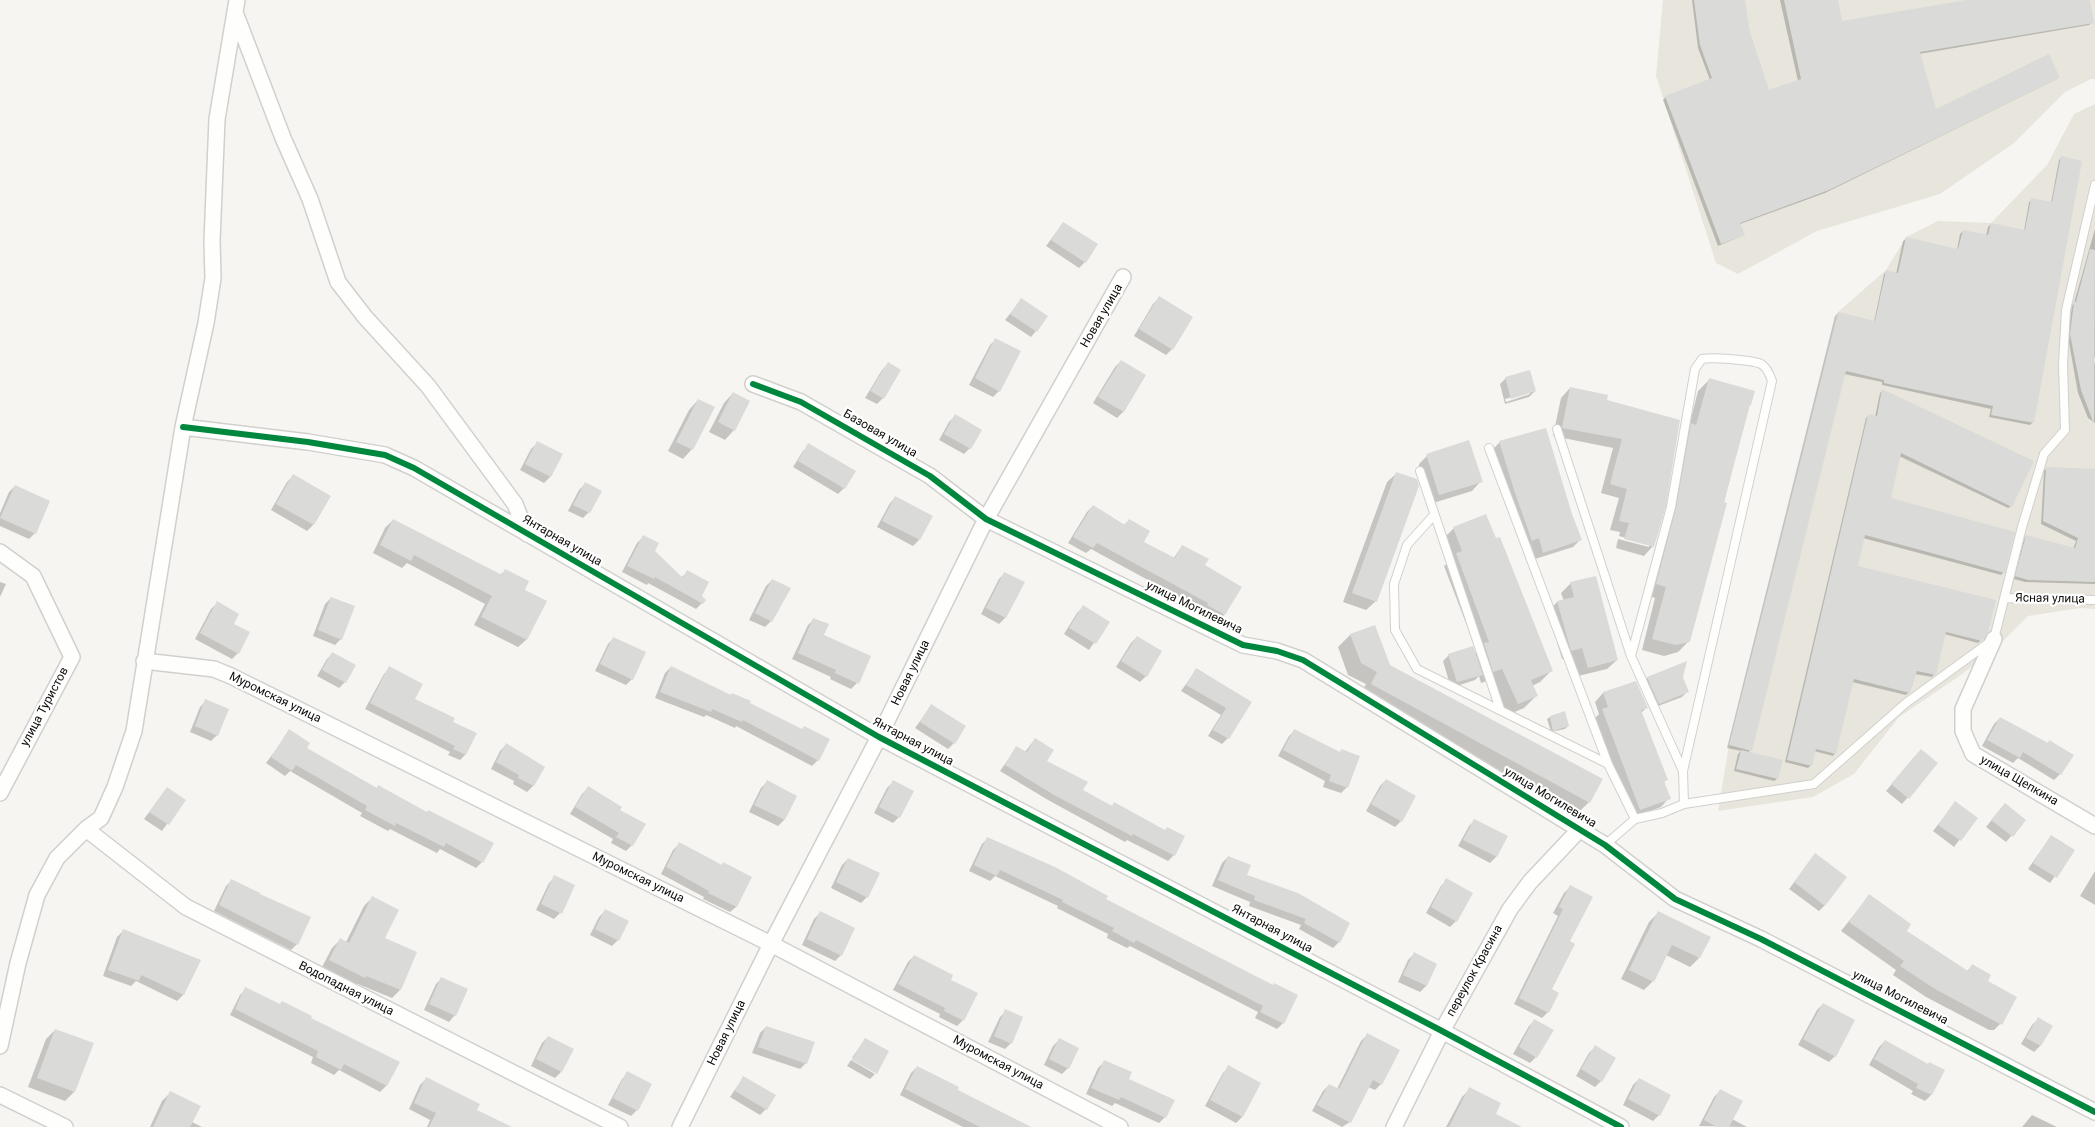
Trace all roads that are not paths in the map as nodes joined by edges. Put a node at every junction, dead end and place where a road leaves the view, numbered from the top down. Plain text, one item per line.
1 (236, 7) edge
2 (2095, 185) edge
3 (1124, 277) dead end
4 (753, 384) dead end
5 (183, 427) junction
6 (1557, 429) dead end
7 (1489, 448) dead end
8 (1420, 471) dead end
9 (1434, 515) junction
10 (986, 519) junction
11 (527, 534) junction
12 (0, 552) edge
13 (2005, 598) junction
14 (2095, 600) edge
15 (1994, 639) junction
16 (1631, 656) junction
17 (144, 661) junction
18 (1500, 709) junction
19 (879, 737) junction
20 (1608, 764) junction
21 (1683, 771) junction
22 (0, 793) edge
23 (1684, 804) junction
24 (1635, 819) junction
25 (2095, 826) edge
26 (86, 829) junction
27 (1580, 830) junction
28 (1605, 845) junction
29 (771, 944) junction
30 (1442, 1031) junction
31 (0, 1046) edge
32 (0, 1095) edge
33 (2095, 1112) edge
34 (65, 1127) edge
35 (620, 1127) edge
36 (680, 1127) edge
37 (1120, 1127) edge
38 (1394, 1127) edge
39 (1621, 1127) edge

1 - 5 street
1 - 11 street
2 - 13 lane
3 - 10 street, Новая улица
4 - 10 street, Базовая улица
5 - 11 street, Янтарная улица
5 - 17 street
6 - 16 lane
7 - 20 lane
8 - 9 lane
9 - 18 lane
9 - 18 lane
10 - 19 street, Новая улица
10 - 27 street, улица Могилевича
11 - 19 street, Янтарная улица
12 - 22 street, улица Туристов
13 - 14 lane, Ясная улица
13 - 15 lane
15 - 23 lane
15 - 25 street, улица Щепкина
16 - 21 lane
16 - 21 lane
17 - 26 street
17 - 29 street, Муромская улица
18 - 20 lane
19 - 29 street, Новая улица
19 - 30 street, Янтарная улица
20 - 24 lane
21 - 23 lane
23 - 24 lane
24 - 28 lane
26 - 31 street
26 - 35 street, Водопадная улица
27 - 28 street, улица Могилевича
27 - 30 street, переулок Красина
28 - 33 street, улица Могилевича
29 - 36 street, Новая улица
29 - 37 street, Муромская улица
30 - 38 street, переулок Красина
30 - 39 street, Янтарная улица
32 - 34 street

